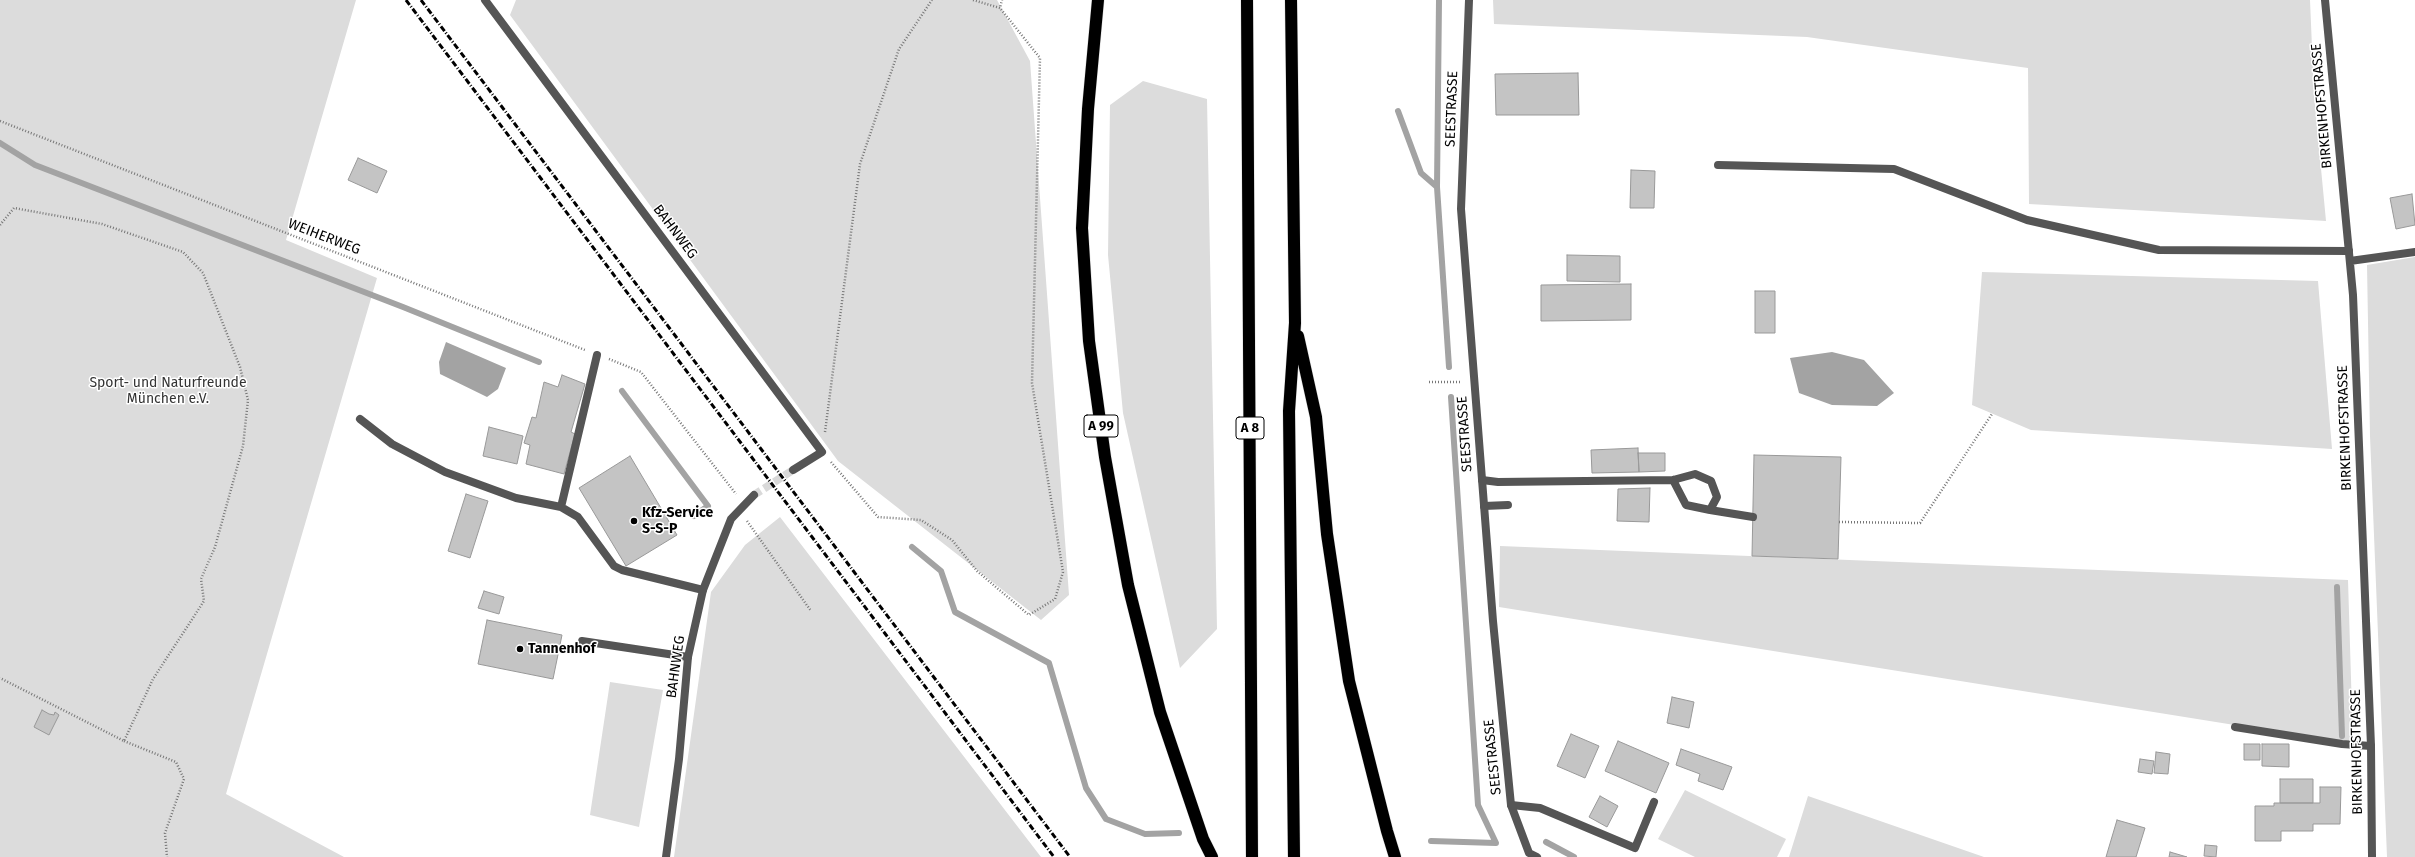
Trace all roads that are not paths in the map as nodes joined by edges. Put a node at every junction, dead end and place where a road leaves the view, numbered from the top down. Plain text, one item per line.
1 (485, 0) edge
2 (1098, 0) edge
3 (1247, 0) edge
4 (1292, 0) edge
5 (1469, 0) edge
6 (2325, 0) edge
7 (1718, 165) dead end
8 (2349, 251) junction
9 (2415, 252) edge
10 (2350, 261) junction
11 (1295, 323) junction
12 (597, 355) road end
13 (360, 419) dead end
14 (793, 470) tunnel mouth
15 (1482, 480) junction
16 (1673, 480) junction
17 (754, 495) tunnel mouth
18 (1508, 505) dead end
19 (1484, 506) junction
20 (561, 507) junction
21 (1710, 510) junction
22 (1753, 517) dead end
23 (703, 590) junction
24 (582, 640) dead end
25 (688, 657) junction
26 (2235, 727) dead end
27 (2371, 746) junction
28 (1654, 802) dead end
29 (1512, 805) junction
30 (666, 857) edge
31 (1212, 857) edge
32 (1252, 857) edge
33 (1294, 857) edge
34 (1396, 857) edge
35 (1537, 857) edge
36 (2372, 857) edge

1 - 14 street, BAHNWEG
2 - 31 highway, A 99
3 - 32 highway, A 8
4 - 11 highway
5 - 15 street, SEESTRASSE
6 - 8 street, BIRKENHOFSTRASSE
7 - 8 street
8 - 10 street, BIRKENHOFSTRASSE
9 - 10 street
10 - 27 street, BIRKENHOFSTRASSE
11 - 33 highway
11 - 34 highway
12 - 20 street
13 - 20 street
15 - 16 street
15 - 19 street, SEESTRASSE
16 - 21 street
16 - 21 street
17 - 23 street, BAHNWEG
18 - 19 street
19 - 29 street, SEESTRASSE
20 - 23 street
21 - 22 street
23 - 25 street, BAHNWEG
24 - 25 street
25 - 30 street, BAHNWEG
26 - 27 street
27 - 36 street, BIRKENHOFSTRASSE
28 - 29 street
29 - 35 street, SEESTRASSE

